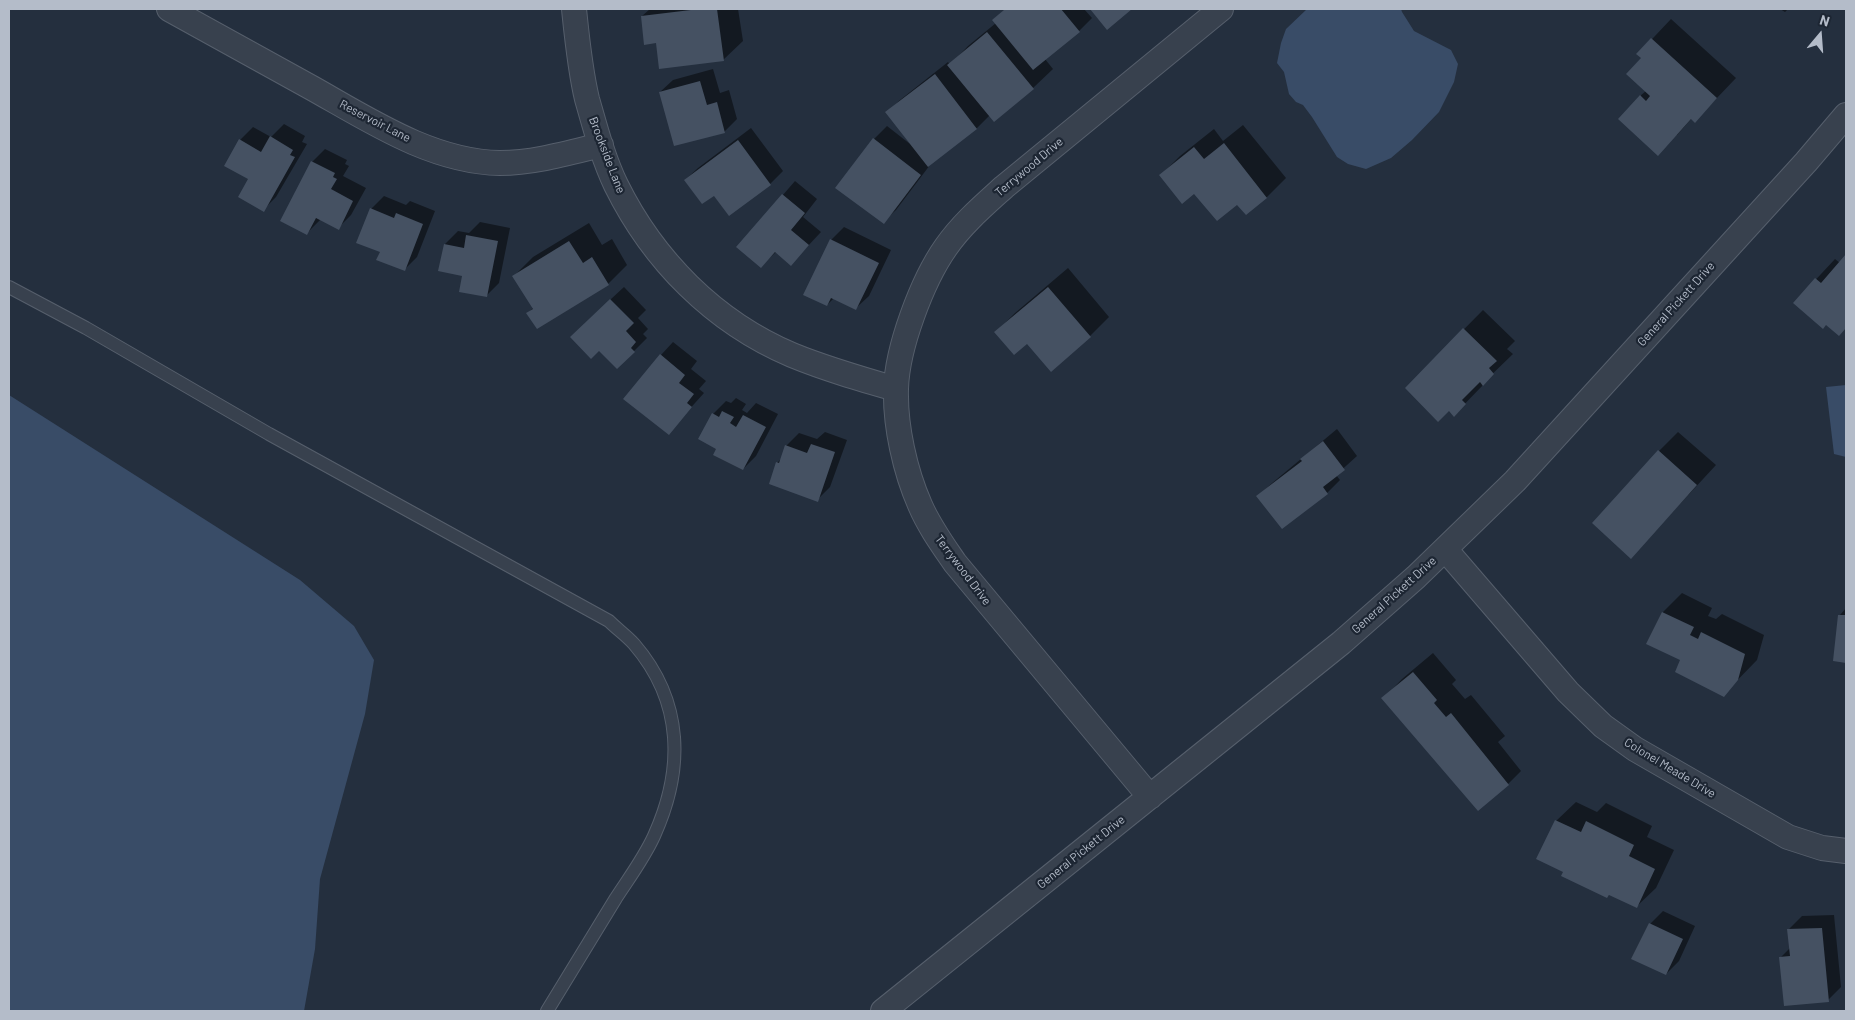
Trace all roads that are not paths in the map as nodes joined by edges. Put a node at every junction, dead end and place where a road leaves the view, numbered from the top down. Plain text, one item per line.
1 (169, 9) edge
2 (574, 9) edge
3 (1221, 9) edge
4 (1846, 115) edge
5 (601, 145) junction
6 (9, 287) edge
7 (896, 389) junction
8 (1445, 549) junction
9 (1150, 796) junction
10 (1846, 851) edge
11 (547, 1011) edge
12 (883, 1011) edge

1 - 5 street, Reservoir Lane
2 - 5 street, Brookside Lane
3 - 7 street, Terrywood Drive
4 - 8 street, General Pickett Drive
5 - 7 street, Brookside Lane
6 - 11 lane
7 - 9 street, Terrywood Drive
8 - 9 street, General Pickett Drive
8 - 10 street, Colonel Meade Drive
9 - 12 street, General Pickett Drive

